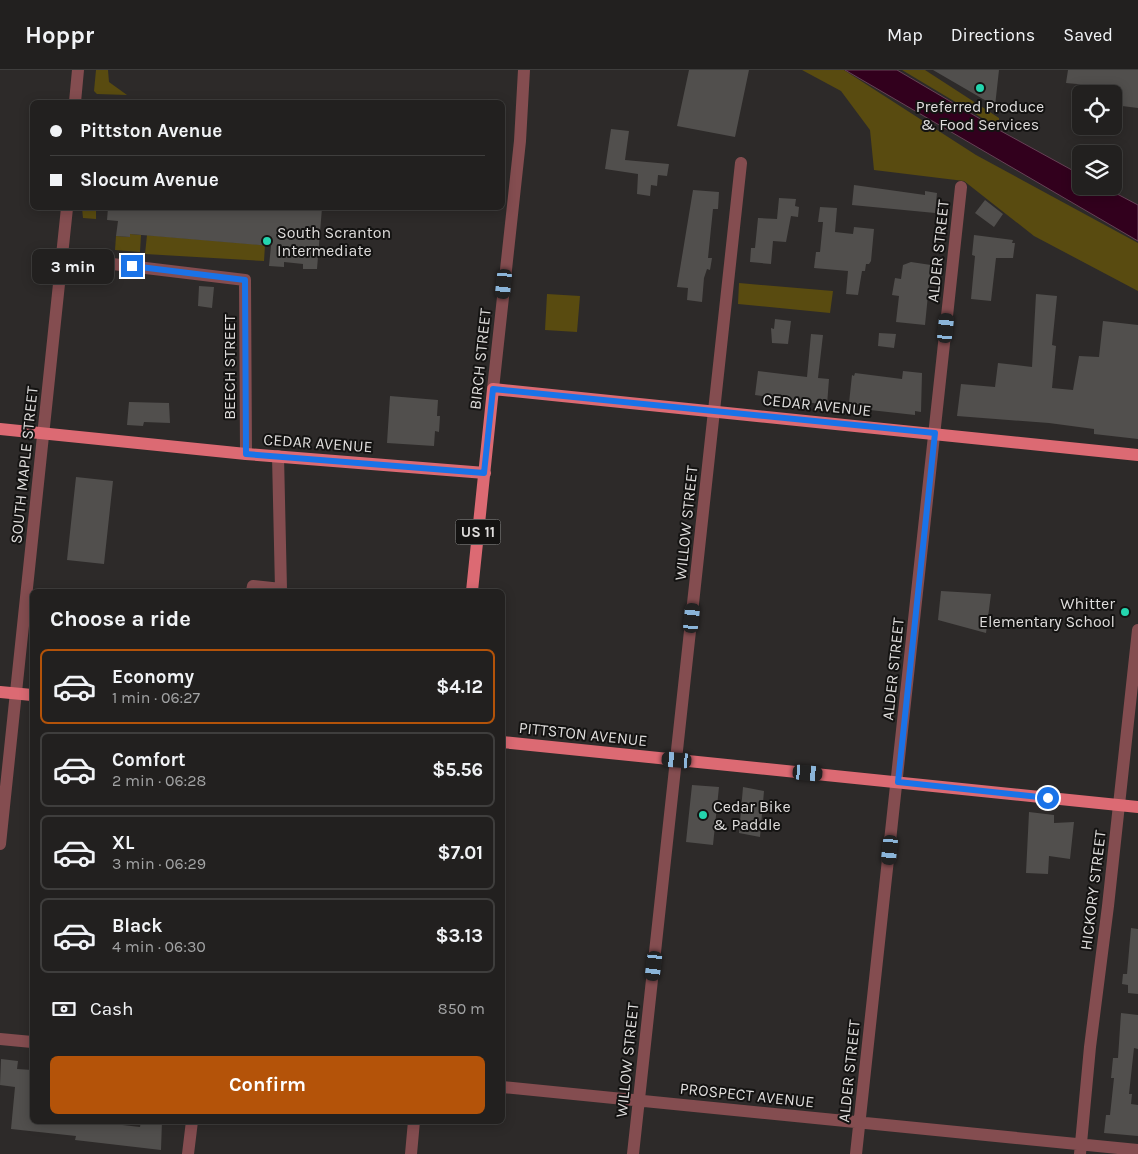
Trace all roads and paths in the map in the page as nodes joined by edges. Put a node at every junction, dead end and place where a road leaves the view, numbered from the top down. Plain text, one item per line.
1 (78, 70) edge
2 (524, 70) edge
3 (75, 100) edge
4 (741, 163) dead end
5 (962, 187) dead end
6 (67, 210) edge
7 (63, 258) junction
8 (493, 389) junction
9 (714, 411) junction
10 (0, 429) edge
11 (935, 433) junction
12 (44, 434) junction
13 (246, 454) junction
14 (1138, 455) edge
15 (278, 456) junction
16 (484, 473) junction
17 (252, 589) edge
18 (472, 589) edge
19 (1138, 630) edge
20 (0, 692) edge
21 (16, 693) junction
22 (30, 695) edge
23 (505, 742) edge
24 (677, 760) junction
25 (898, 782) junction
26 (1120, 805) junction
27 (1138, 807) edge
28 (0, 844) edge
29 (0, 1039) edge
30 (30, 1042) edge
31 (505, 1087) edge
32 (639, 1100) junction
33 (860, 1123) junction
34 (192, 1124) edge
35 (414, 1124) edge
36 (1081, 1149) edge
37 (1138, 1150) edge
38 (188, 1154) edge
39 (411, 1154) edge
40 (633, 1154) edge
41 (856, 1154) edge

1 - 3 street
2 - 8 street, BIRCH STREET
4 - 9 street, WILLOW STREET
5 - 11 street, ALDER STREET
6 - 7 street, SOUTH MAPLE STREET
7 - 12 street, SOUTH MAPLE STREET
7 - 13 street, BEECH STREET
8 - 9 main road, CEDAR AVENUE
8 - 16 main road, BIRCH STREET
9 - 11 main road, CEDAR AVENUE
9 - 24 street, WILLOW STREET
10 - 12 main road, CEDAR AVENUE
11 - 14 main road, CEDAR AVENUE
11 - 25 street, ALDER STREET
12 - 13 main road, CEDAR AVENUE
12 - 21 street, SOUTH MAPLE STREET
13 - 15 main road, CEDAR AVENUE
15 - 16 main road, CEDAR AVENUE
15 - 17 street
16 - 18 main road, BIRCH STREET / US 11
19 - 26 street, HICKORY STREET
20 - 21 main road
21 - 22 main road
21 - 28 street, SOUTH MAPLE STREET
23 - 24 main road, PITTSTON AVENUE
24 - 25 main road, PITTSTON AVENUE
24 - 32 street, WILLOW STREET
25 - 26 main road, PITTSTON AVENUE
25 - 33 street, ALDER STREET
26 - 27 main road, PITTSTON AVENUE
26 - 36 street, HICKORY STREET
29 - 30 street
31 - 32 street, PROSPECT AVENUE
32 - 33 street, PROSPECT AVENUE
32 - 40 street, WILLOW STREET
33 - 36 street, PROSPECT AVENUE
33 - 41 street, ALDER STREET
34 - 38 street
35 - 39 street
36 - 37 street, PROSPECT AVENUE

